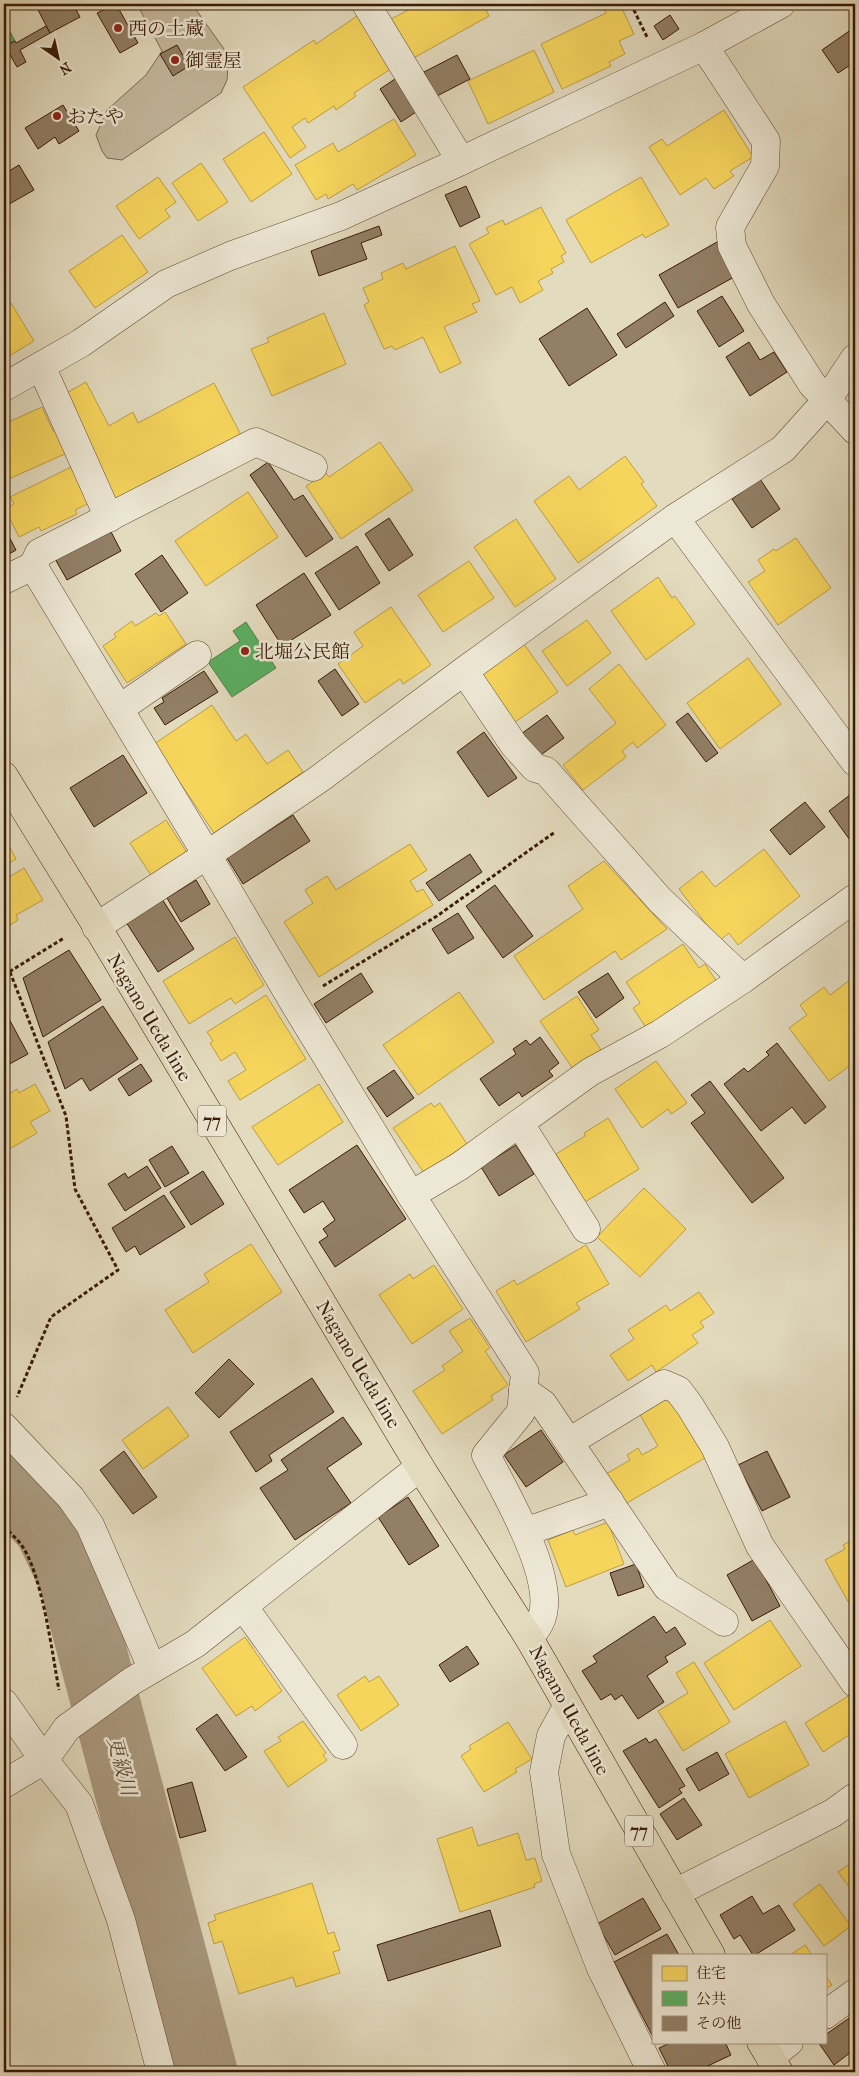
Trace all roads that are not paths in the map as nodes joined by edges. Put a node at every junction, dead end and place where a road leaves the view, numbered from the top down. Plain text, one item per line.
1 (366, 4) edge
2 (781, 4) edge
3 (704, 46) junction
4 (461, 161) junction
5 (855, 358) edge
6 (41, 366) junction
7 (4, 387) edge
8 (827, 400) junction
9 (855, 430) edge
10 (314, 467) dead end
11 (108, 518) junction
12 (675, 518) junction
13 (33, 566) junction
14 (4, 580) edge
15 (197, 654) dead end
16 (464, 670) junction
17 (119, 709) junction
18 (855, 762) edge
19 (4, 776) edge
20 (207, 855) junction
21 (855, 898) edge
22 (94, 923) junction
23 (743, 979) junction
24 (520, 1124) junction
25 (411, 1195) junction
26 (586, 1229) dead end
27 (523, 1390) junction
28 (4, 1427) edge
29 (569, 1442) junction
30 (420, 1467) junction
31 (610, 1502) junction
32 (525, 1532) junction
33 (243, 1606) junction
34 (724, 1622) dead end
35 (529, 1638) junction
36 (142, 1674) junction
37 (855, 1683) edge
38 (4, 1703) edge
39 (567, 1707) junction
40 (343, 1746) dead end
41 (44, 1760) junction
42 (4, 1784) edge
43 (855, 1797) edge
44 (675, 1893) junction
45 (709, 1954) edge
46 (855, 1993) edge
47 (826, 2014) edge
48 (161, 2072) edge
49 (652, 2072) edge

1 - 4 street
2 - 3 street
3 - 4 street
3 - 8 street
4 - 6 street
5 - 8 street
6 - 7 street
6 - 11 street
8 - 9 street
8 - 12 street
10 - 11 street
11 - 13 street
12 - 16 street
12 - 18 street
13 - 14 street
13 - 17 street
15 - 17 street
16 - 20 street
16 - 23 street
17 - 20 street
19 - 22 main road, Nagano Ueda line / 77
20 - 22 street
20 - 25 street
21 - 23 street
22 - 30 main road, Nagano Ueda line / 77
23 - 24 street
24 - 25 street
24 - 26 street
25 - 27 street
27 - 29 street
27 - 32 street
28 - 36 street
29 - 31 street
29 - 37 street
30 - 33 street
30 - 35 main road, Nagano Ueda line / 77
31 - 32 street
31 - 34 street
32 - 35 street
33 - 36 street
33 - 40 street
35 - 39 main road, Nagano Ueda line / 77
36 - 41 street
38 - 41 street
39 - 44 main road, Nagano Ueda line / 77
39 - 49 street
41 - 42 street
41 - 48 street
43 - 44 street
44 - 45 main road, Nagano Ueda line / 77
46 - 47 street

